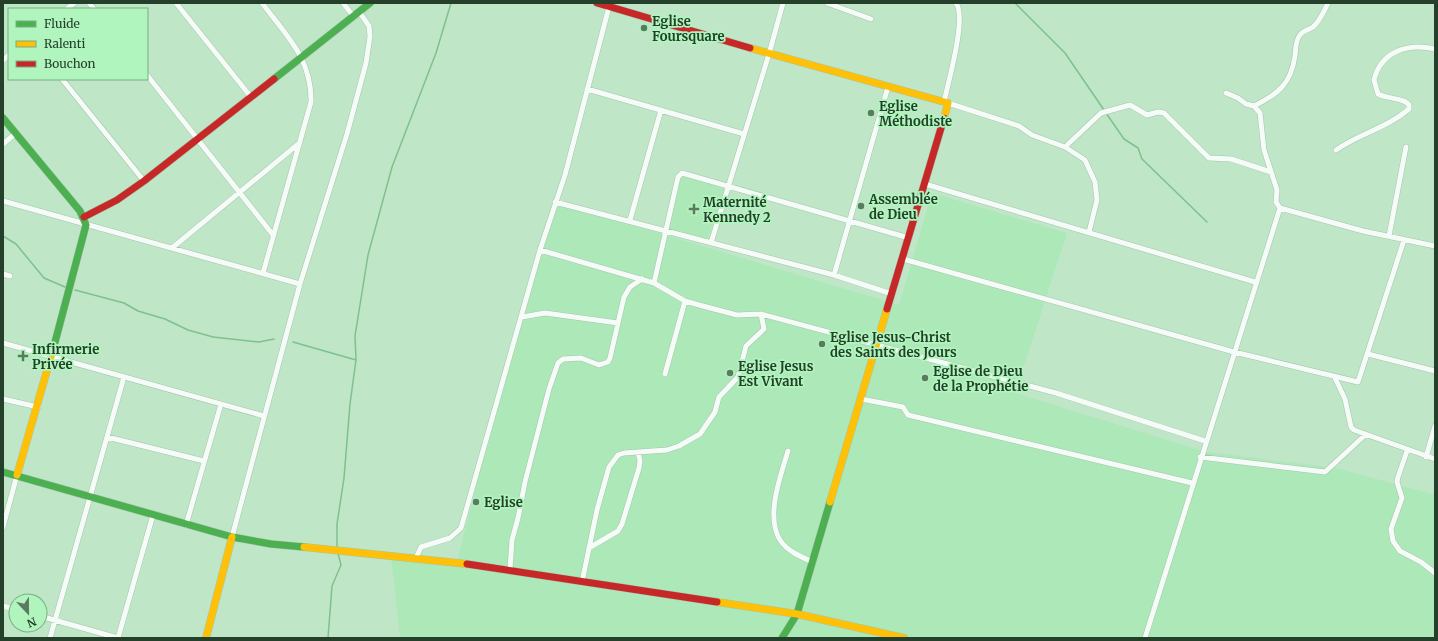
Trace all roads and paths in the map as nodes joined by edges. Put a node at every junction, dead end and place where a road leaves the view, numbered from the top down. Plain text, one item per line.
1 (176, 3) edge
2 (262, 3) edge
3 (343, 3) edge
4 (370, 3) edge
5 (597, 3) edge
6 (783, 3) edge
7 (827, 3) edge
8 (1328, 3) edge
9 (958, 4) edge
10 (609, 5) edge
11 (357, 15) junction
12 (871, 19) dead end
13 (1435, 49) edge
14 (769, 54) junction
15 (303, 57) junction
16 (148, 77) edge
17 (63, 80) edge
18 (888, 87) junction
19 (587, 89) junction
20 (1226, 93) dead end
21 (251, 97) junction
22 (946, 103) junction
23 (1254, 106) junction
24 (661, 110) junction
25 (3, 118) edge
26 (15, 134) junction
27 (744, 134) junction
28 (198, 139) junction
29 (3, 144) edge
30 (297, 146) junction
31 (1065, 147) junction
32 (1406, 147) dead end
33 (1336, 150) dead end
34 (1271, 172) junction
35 (144, 181) junction
36 (924, 184) junction
37 (728, 187) junction
38 (239, 192) junction
39 (3, 201) edge
40 (555, 202) junction
41 (1280, 208) junction
42 (630, 220) junction
43 (85, 221) junction
44 (850, 221) junction
45 (666, 230) junction
46 (1089, 232) junction
47 (273, 235) junction
48 (1389, 236) junction
49 (909, 238) junction
50 (1404, 240) junction
51 (711, 243) junction
52 (1435, 246) edge
53 (172, 248) junction
54 (540, 250) junction
55 (903, 259) junction
56 (263, 273) junction
57 (3, 274) edge
58 (834, 275) junction
59 (10, 276) dead end
60 (642, 279) junction
61 (1255, 282) junction
62 (654, 283) junction
63 (300, 284) junction
64 (892, 294) junction
65 (685, 301) junction
66 (761, 314) junction
67 (522, 317) junction
68 (618, 323) junction
69 (3, 343) edge
70 (877, 346) junction
71 (1234, 352) junction
72 (1368, 354) junction
73 (52, 357) junction
74 (1435, 371) edge
75 (665, 374) dead end
76 (124, 377) junction
77 (1335, 378) junction
78 (3, 399) edge
79 (861, 399) junction
80 (221, 404) junction
81 (38, 407) junction
82 (264, 416) junction
83 (1435, 426) edge
84 (1364, 435) junction
85 (107, 437) junction
86 (1205, 441) junction
87 (788, 451) dead end
88 (1408, 451) junction
89 (638, 452) junction
90 (1200, 456) junction
91 (1426, 457) junction
92 (1435, 459) edge
93 (204, 461) junction
94 (3, 472) edge
95 (17, 475) junction
96 (1192, 484) junction
97 (90, 497) junction
98 (153, 515) junction
99 (186, 525) junction
100 (3, 527) edge
101 (232, 537) junction
102 (589, 548) junction
103 (416, 558) junction
104 (813, 562) junction
105 (510, 569) junction
106 (1435, 573) edge
107 (582, 582) junction
108 (797, 614) junction
109 (48, 618) edge
110 (55, 620) junction
111 (50, 638) edge
112 (118, 638) edge
113 (206, 638) edge
114 (782, 638) edge
115 (904, 638) edge
116 (1145, 638) edge

1 - 21 street
2 - 15 street
3 - 11 street
4 - 11 street
5 - 10 street
6 - 14 street
7 - 12 street
8 - 23 street
9 - 22 street
10 - 14 street
10 - 19 street
11 - 15 street
11 - 63 street
13 - 33 street
14 - 18 street
14 - 27 street
15 - 21 street
15 - 30 street
16 - 28 street
17 - 35 street
18 - 22 street
18 - 44 street
19 - 24 street
19 - 40 street
20 - 23 street
21 - 28 street
22 - 31 street
22 - 36 street
23 - 34 street
24 - 27 street
24 - 42 street
25 - 26 street
26 - 29 street
26 - 43 street
27 - 37 street
28 - 35 street
28 - 38 street
30 - 38 street
30 - 47 street
31 - 34 street
31 - 46 street
32 - 48 street
34 - 41 street
35 - 43 street
36 - 46 street
36 - 49 street
37 - 44 street
37 - 45 street
37 - 51 street
38 - 47 street
38 - 53 street
39 - 43 street
40 - 42 street
40 - 54 street
41 - 48 street
41 - 61 street
42 - 45 street
43 - 53 street
43 - 73 street
44 - 49 street
44 - 58 street
45 - 51 street
45 - 62 street
46 - 61 street
47 - 56 street
48 - 50 street
49 - 55 street
50 - 52 street
50 - 72 street
51 - 58 street
53 - 56 street
54 - 60 street
54 - 67 street
55 - 64 street
55 - 71 street
56 - 63 street
57 - 59 street
58 - 64 street
60 - 62 street
60 - 68 street
61 - 71 street
62 - 65 street
63 - 82 street
64 - 70 street
65 - 66 street
65 - 75 street
66 - 70 street
66 - 89 street
67 - 68 street
67 - 103 street
68 - 105 street
69 - 73 street
70 - 79 street
70 - 86 street
71 - 77 street
71 - 86 street
72 - 74 street
72 - 77 street
73 - 76 street
73 - 81 street
76 - 80 street
76 - 85 street
77 - 84 street
78 - 81 street
79 - 96 street
79 - 104 street
80 - 82 street
80 - 93 street
81 - 95 street
82 - 101 street
83 - 91 street
84 - 88 street
84 - 90 street
85 - 93 street
85 - 97 street
86 - 90 street
87 - 104 street
88 - 91 street
88 - 106 street
89 - 102 street
89 - 102 street
90 - 96 street
91 - 92 street
93 - 99 street
94 - 95 street
95 - 97 street
95 - 100 street
96 - 116 street
97 - 98 street
97 - 110 street
98 - 99 street
98 - 112 street
99 - 101 street
101 - 103 street
101 - 113 street
102 - 107 street
103 - 105 street
104 - 108 street
105 - 107 street
107 - 108 street
108 - 114 street
108 - 115 street
109 - 110 street
110 - 111 street
110 - 112 street

